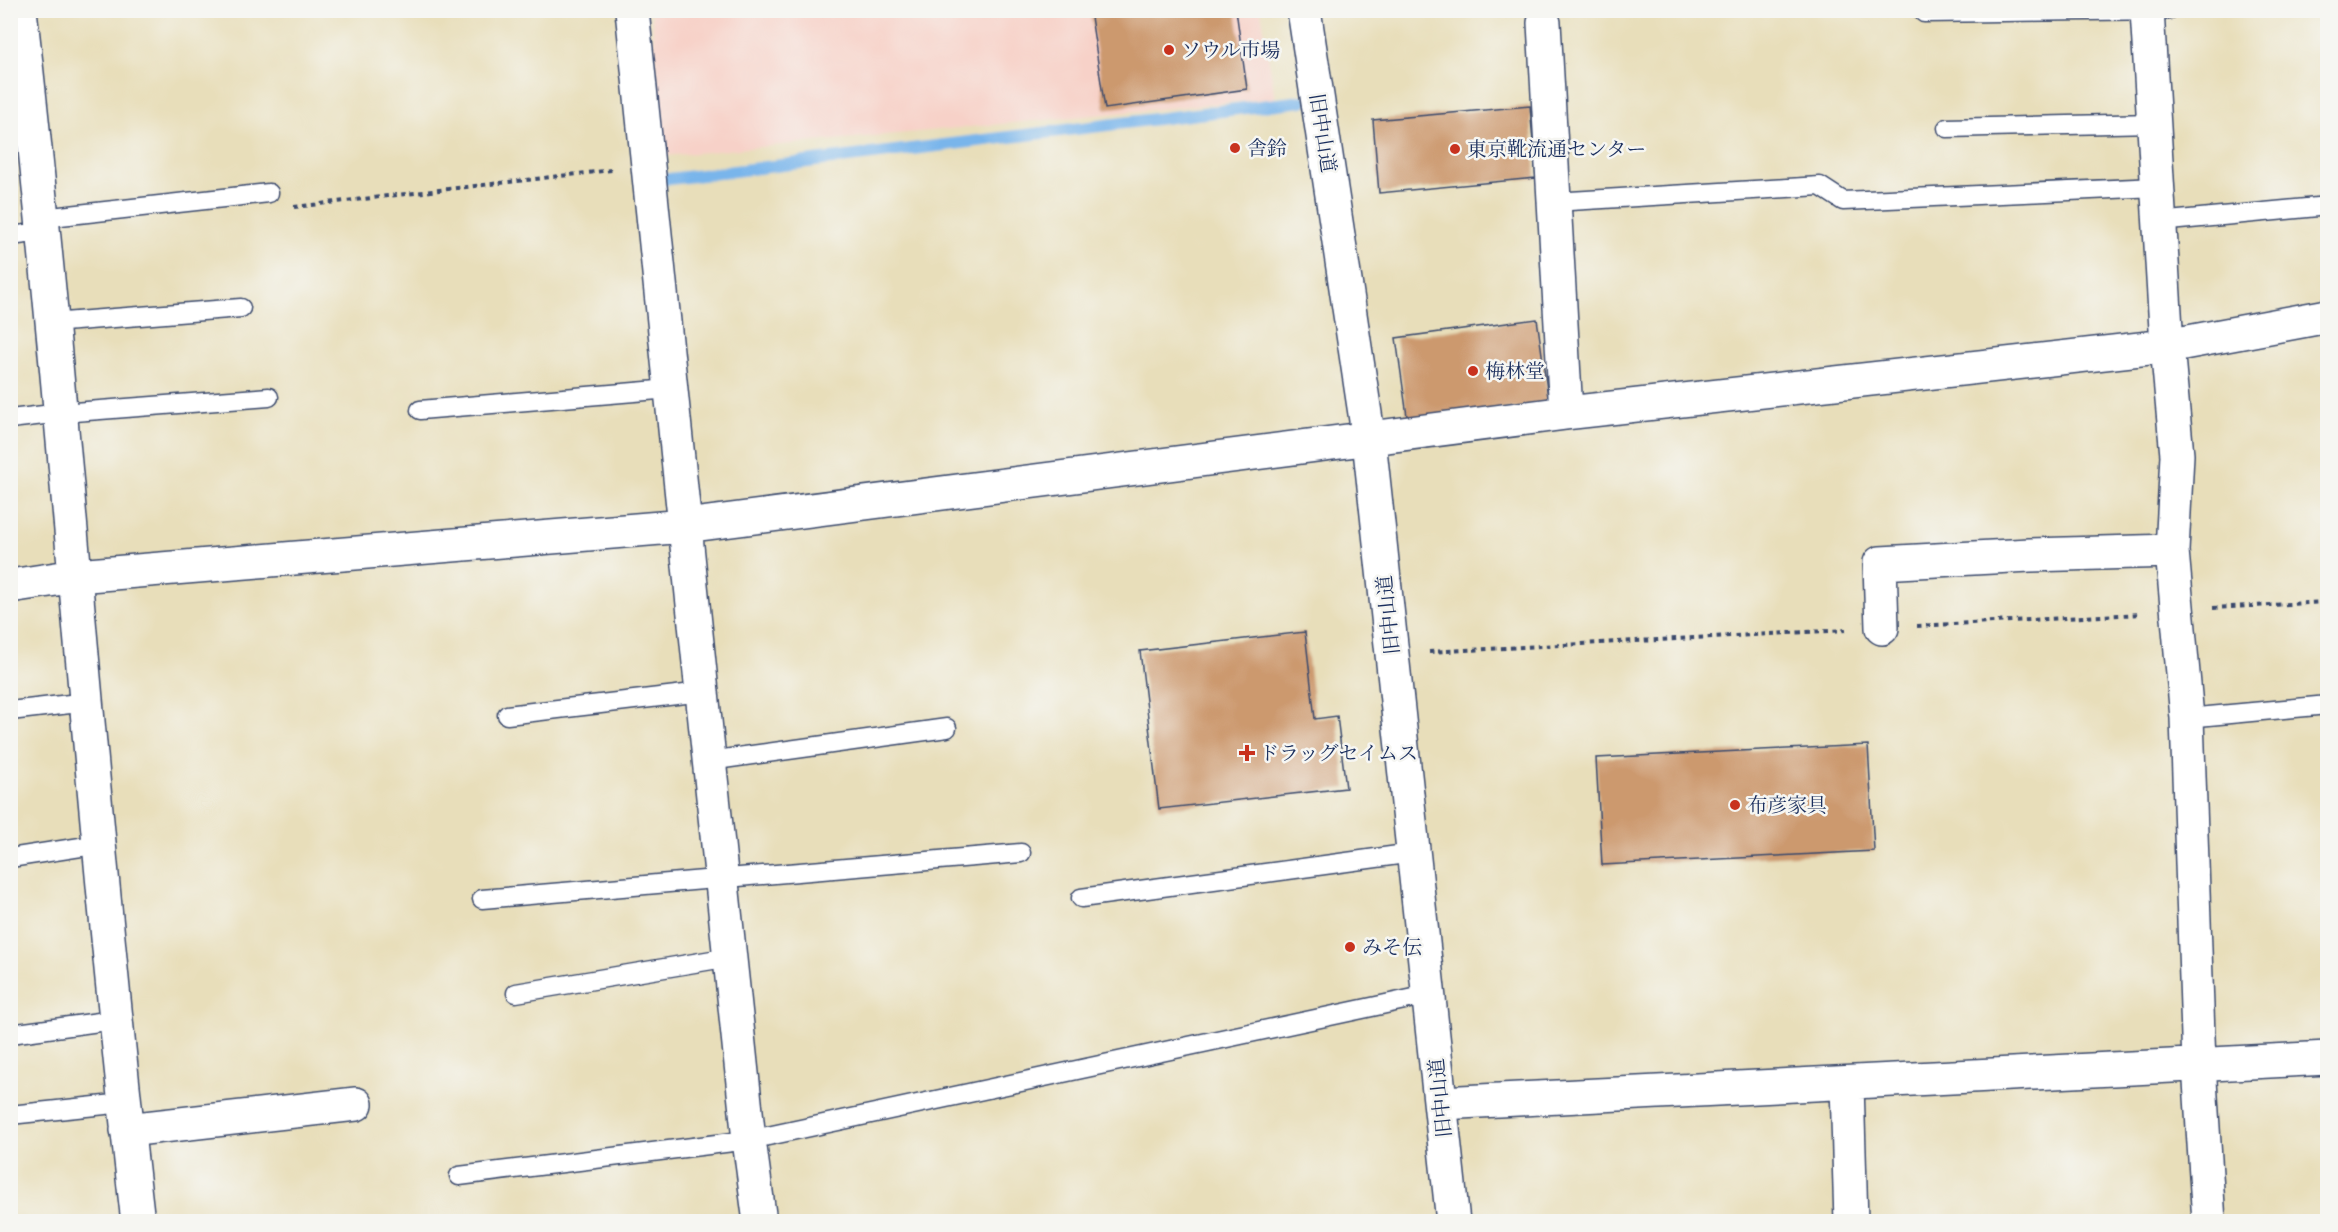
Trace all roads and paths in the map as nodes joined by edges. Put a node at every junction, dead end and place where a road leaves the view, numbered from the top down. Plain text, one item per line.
1 (632, 10) edge
2 (1304, 10) edge
3 (2154, 11) edge
4 (1924, 14) dead end
5 (1544, 23) dead end
6 (18, 30) edge
7 (2153, 123) junction
8 (1947, 128) dead end
9 (648, 166) junction
10 (2157, 187) junction
11 (269, 193) joint
12 (1553, 202) junction
13 (2328, 206) edge
14 (2158, 222) junction
15 (42, 225) junction
16 (10, 236) edge
17 (241, 308) dead end
18 (2328, 316) edge
19 (51, 323) junction
20 (2167, 346) junction
21 (670, 389) junction
22 (269, 397) dead end
23 (420, 410) dead end
24 (61, 412) junction
25 (1566, 413) junction
26 (10, 419) edge
27 (1370, 440) junction
28 (685, 526) junction
29 (2172, 551) junction
30 (76, 576) junction
31 (10, 586) edge
32 (2328, 602) edge
33 (2177, 612) junction
34 (1882, 628) junction
35 (1392, 654) junction
36 (702, 692) junction
37 (87, 702) junction
38 (2328, 705) edge
39 (10, 711) edge
40 (507, 715) dead end
41 (2187, 718) junction
42 (947, 728) dead end
43 (709, 761) junction
44 (100, 844) junction
45 (1021, 853) dead end
46 (1413, 853) junction
47 (10, 858) edge
48 (722, 880) junction
49 (1081, 898) dead end
50 (482, 899) dead end
51 (730, 957) junction
52 (516, 993) dead end
53 (1428, 995) junction
54 (114, 1020) junction
55 (10, 1034) edge
56 (2328, 1058) edge
57 (2199, 1065) junction
58 (1847, 1084) junction
59 (356, 1104) dead end
60 (1441, 1104) junction
61 (10, 1115) edge
62 (125, 1116) junction
63 (749, 1140) junction
64 (459, 1176) dead end
65 (138, 1221) edge
66 (760, 1221) edge
67 (1452, 1221) edge
68 (1851, 1221) edge
69 (2209, 1221) edge

1 - 9 street
2 - 27 street, 旧中山道
3 - 4 lane
3 - 7 street
5 - 12 street
6 - 15 street
7 - 8 lane
7 - 10 street
9 - 11 path
9 - 21 street
10 - 12 lane
10 - 14 street
11 - 15 lane
12 - 25 street
13 - 14 lane
14 - 20 street
15 - 16 lane
15 - 19 street
17 - 19 lane
18 - 20 street
19 - 24 street
20 - 25 street
20 - 29 street
21 - 23 lane
21 - 28 street
22 - 24 lane
24 - 26 lane
24 - 30 street
25 - 27 street
27 - 28 street
27 - 35 street, 旧中山道
28 - 30 street
28 - 36 street
29 - 33 street
29 - 34 street
30 - 31 street
30 - 37 street
32 - 33 path
33 - 34 path
33 - 41 street
34 - 35 path
35 - 46 street, 旧中山道
36 - 40 lane
36 - 43 street
37 - 39 lane
37 - 44 street
38 - 41 lane
41 - 57 street
42 - 43 lane
43 - 48 street
44 - 47 lane
44 - 54 street
45 - 48 lane
46 - 49 lane
46 - 53 street, 旧中山道
48 - 50 lane
48 - 51 street
51 - 52 lane
51 - 63 street
53 - 60 street, 旧中山道
53 - 63 lane
54 - 55 lane
54 - 62 street
56 - 57 street
57 - 58 street
57 - 69 street
58 - 60 street
58 - 68 street
59 - 62 street
60 - 67 street, 旧中山道
61 - 62 lane
62 - 65 street
63 - 64 lane
63 - 66 street

